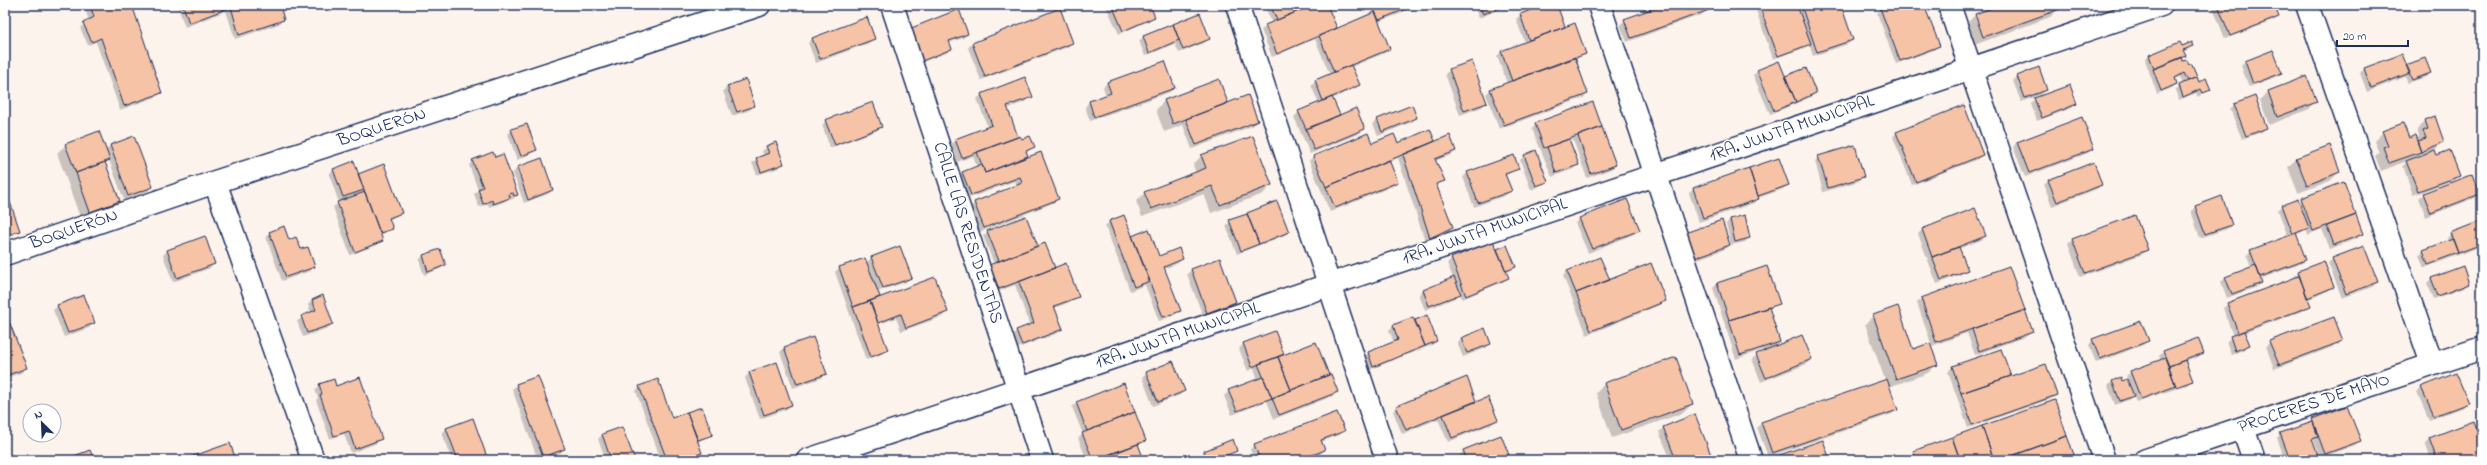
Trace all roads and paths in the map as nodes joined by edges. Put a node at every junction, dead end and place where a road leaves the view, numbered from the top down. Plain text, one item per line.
1 (759, 5) edge
2 (892, 5) edge
3 (1237, 5) edge
4 (1599, 5) edge
5 (1949, 5) edge
6 (2162, 5) edge
7 (2307, 5) edge
8 (1971, 69) junction
9 (1656, 175) junction
10 (215, 182) junction
11 (5, 254) edge
12 (1330, 285) junction
13 (2482, 348) edge
14 (2432, 364) junction
15 (1018, 389) junction
16 (2243, 428) junction
17 (313, 460) edge
18 (808, 460) edge
19 (1042, 460) edge
20 (1388, 460) edge
21 (1751, 460) edge
22 (2104, 460) edge
23 (2146, 460) edge
24 (2254, 460) edge

1 - 10 street, BOQUERÓN
2 - 15 street, CALLE LAS RESIDENTAS
3 - 12 street
4 - 9 street
5 - 8 street
6 - 8 street, 1RA. JUNTA MUNICIPAL
7 - 14 street
8 - 9 street, 1RA. JUNTA MUNICIPAL
8 - 22 street
9 - 12 street, 1RA. JUNTA MUNICIPAL
9 - 21 street
10 - 11 street, BOQUERÓN
10 - 17 street
12 - 15 street, 1RA. JUNTA MUNICIPAL
12 - 20 street
13 - 14 street, PROCERES DE MAYO
14 - 16 street, PROCERES DE MAYO
15 - 18 street, 1RA. JUNTA MUNICIPAL
15 - 19 street, CALLE LAS RESIDENTAS
16 - 23 street, PROCERES DE MAYO
16 - 24 street

